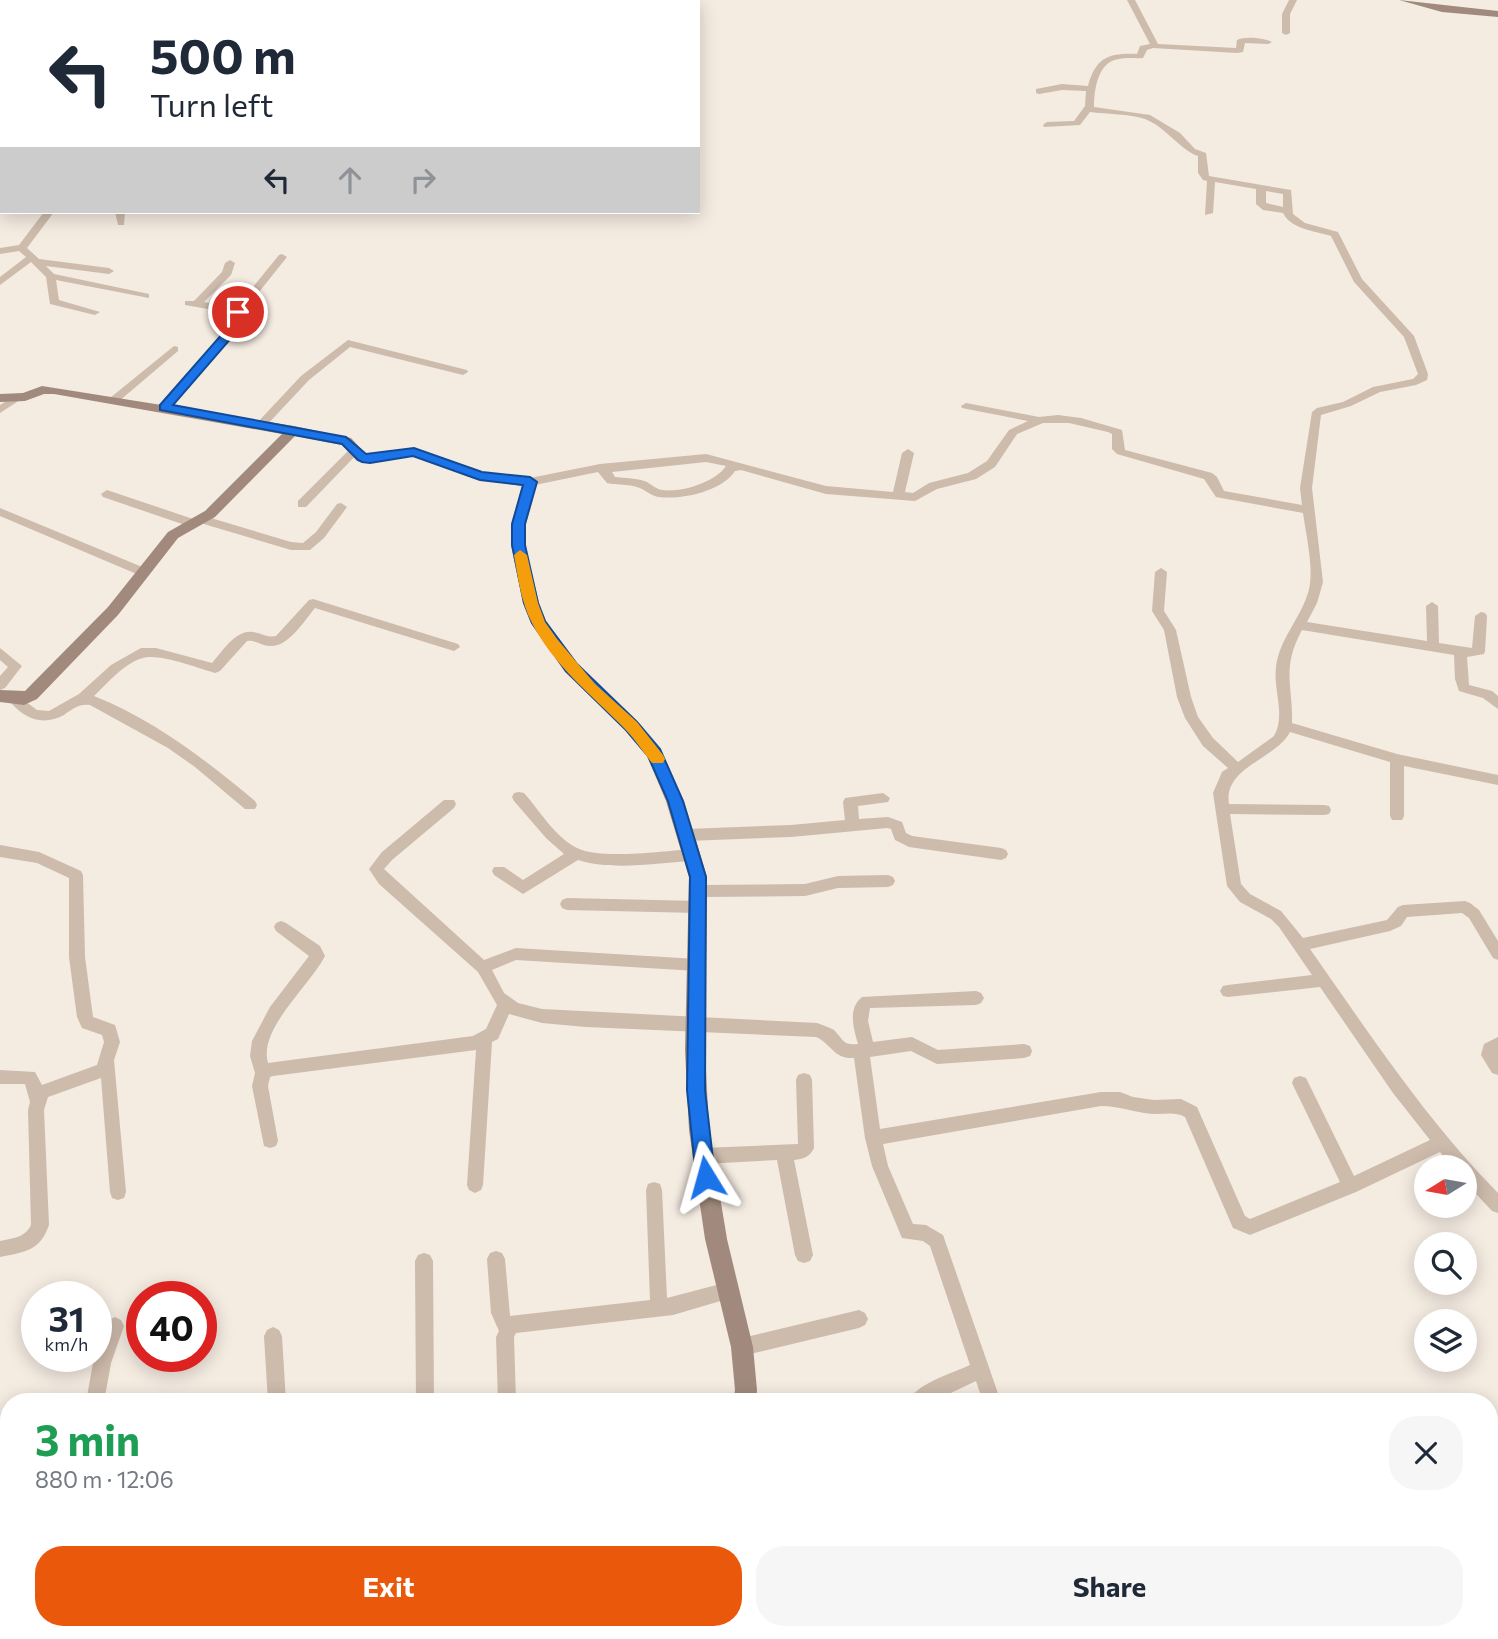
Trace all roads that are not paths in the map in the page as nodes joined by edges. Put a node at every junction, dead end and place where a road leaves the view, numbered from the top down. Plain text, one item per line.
1 (1132, 0) edge
2 (1293, 0) edge
3 (1404, 0) edge
4 (1498, 14) edge
5 (1286, 33) dead end
6 (1268, 42) dead end
7 (1154, 46) junction
8 (1091, 89) junction
9 (1039, 91) dead end
10 (1089, 107) junction
11 (1047, 125) dead end
12 (1211, 181) junction
13 (1261, 187) junction
14 (1286, 210) junction
15 (1209, 213) dead end
16 (48, 214) edge
17 (120, 214) edge
18 (121, 223) dead end
19 (22, 248) junction
20 (0, 251) edge
21 (282, 257) dead end
22 (35, 259) junction
23 (230, 263) dead end
24 (109, 271) dead end
25 (51, 276) junction
26 (0, 282) edge
27 (145, 296) dead end
28 (95, 312) dead end
29 (238, 312) junction
30 (174, 349) dead end
31 (463, 372) dead end
32 (8, 398) edge
33 (114, 400) junction
34 (966, 406) dead end
35 (164, 407) junction
36 (0, 410) edge
37 (1040, 420) junction
38 (260, 426) junction
39 (293, 430) junction
40 (356, 449) junction
41 (908, 453) dead end
42 (741, 466) junction
43 (604, 469) junction
44 (530, 482) junction
45 (107, 494) dead end
46 (898, 497) junction
47 (302, 504) dead end
48 (341, 507) dead end
49 (1308, 510) junction
50 (0, 512) edge
51 (196, 521) junction
52 (144, 572) junction
53 (1161, 572) dead end
54 (1432, 606) dead end
55 (1480, 616) dead end
56 (1299, 625) junction
57 (1433, 646) junction
58 (454, 647) dead end
59 (1460, 651) junction
60 (0, 653) edge
61 (0, 685) edge
62 (8, 698) edge
63 (83, 698) junction
64 (1498, 704) edge
65 (1286, 726) junction
66 (1397, 759) junction
67 (1237, 769) junction
68 (1498, 780) edge
69 (519, 797) dead end
70 (883, 798) dead end
71 (449, 804) dead end
72 (250, 805) dead end
73 (1222, 809) junction
74 (1324, 810) dead end
75 (1397, 817) dead end
76 (853, 825) junction
77 (687, 835) junction
78 (0, 851) edge
79 (1001, 854) dead end
80 (576, 855) junction
81 (692, 855) junction
82 (499, 871) dead end
83 (888, 881) dead end
84 (699, 899) junction
85 (567, 904) dead end
86 (281, 927) dead end
87 (1299, 945) junction
88 (1498, 954) edge
89 (697, 965) junction
90 (484, 968) junction
91 (1323, 980) junction
92 (1228, 991) dead end
93 (976, 998) dead end
94 (505, 1005) junction
95 (696, 1026) junction
96 (484, 1040) junction
97 (1498, 1044) edge
98 (864, 1051) junction
99 (1024, 1051) dead end
100 (108, 1063) junction
101 (1498, 1068) edge
102 (263, 1073) junction
103 (0, 1077) edge
104 (804, 1080) dead end
105 (1300, 1083) dead end
106 (37, 1099) junction
107 (873, 1138) junction
108 (270, 1140) dead end
109 (1441, 1143) junction
110 (784, 1153) junction
111 (1451, 1155) edge
112 (703, 1156) junction
113 (1477, 1183) edge
114 (475, 1185) dead end
115 (1350, 1186) junction
116 (654, 1189) dead end
117 (118, 1192) dead end
118 (1498, 1205) edge
119 (0, 1249) edge
120 (804, 1255) dead end
121 (496, 1259) dead end
122 (424, 1261) dead end
123 (728, 1291) junction
124 (659, 1308) junction
125 (859, 1319) dead end
126 (115, 1326) dead end
127 (510, 1326) junction
128 (273, 1336) dead end
129 (742, 1347) junction
130 (980, 1370) junction
131 (97, 1393) edge
132 (276, 1393) edge
133 (425, 1393) edge
134 (507, 1393) edge
135 (746, 1393) edge
136 (929, 1393) edge
137 (989, 1393) edge

1 - 7 street
2 - 5 street
3 - 4 street
6 - 7 street
7 - 8 street
8 - 9 street
8 - 10 street
10 - 11 street
10 - 12 street
12 - 13 street
12 - 15 street
13 - 14 street
13 - 14 street
14 - 49 street
16 - 19 street
17 - 18 street
19 - 20 street
19 - 22 street
21 - 29 street
22 - 24 street
22 - 25 street
22 - 26 street
23 - 29 street
25 - 27 street
25 - 28 street
29 - 35 street
30 - 33 street
31 - 38 street
32 - 33 street
32 - 36 street
33 - 35 street
34 - 37 street
35 - 38 street
37 - 46 street
37 - 49 street
38 - 39 street
39 - 40 street
39 - 51 street
40 - 44 street
40 - 47 street
41 - 46 street
42 - 43 street
42 - 43 street
42 - 46 street
43 - 44 street
44 - 77 street
45 - 51 street
48 - 51 street
49 - 56 street
50 - 52 street
51 - 52 street
52 - 62 street
53 - 67 street
54 - 57 street
55 - 59 street
56 - 57 street
56 - 65 street
57 - 59 street
58 - 63 street
59 - 64 street
60 - 61 street
62 - 63 street
63 - 72 street
65 - 66 street
65 - 67 street
66 - 68 street
66 - 75 street
67 - 73 street
69 - 80 street
70 - 76 street
71 - 90 street
73 - 74 street
73 - 87 street
76 - 77 street
76 - 79 street
77 - 81 street
78 - 100 street
80 - 81 street
80 - 82 street
81 - 84 street
83 - 84 street
84 - 85 street
84 - 89 street
86 - 102 street
87 - 88 street
87 - 91 street
89 - 90 street
89 - 95 street
90 - 94 street
91 - 92 street
91 - 109 street
93 - 98 street
94 - 95 street
94 - 96 street
95 - 98 street
95 - 112 street
96 - 102 street
96 - 114 street
97 - 101 street
98 - 99 street
98 - 107 street
100 - 106 street
100 - 117 street
102 - 108 street
103 - 106 street
104 - 110 street
105 - 115 street
106 - 119 street
107 - 115 street
107 - 130 street
109 - 111 street
109 - 115 street
110 - 112 street
110 - 120 street
112 - 123 street
113 - 118 street
116 - 124 street
121 - 127 street
122 - 133 street
123 - 124 street
123 - 129 street
124 - 127 street
125 - 129 street
126 - 131 street
127 - 134 street
128 - 132 street
129 - 135 street
130 - 136 street
130 - 137 street

